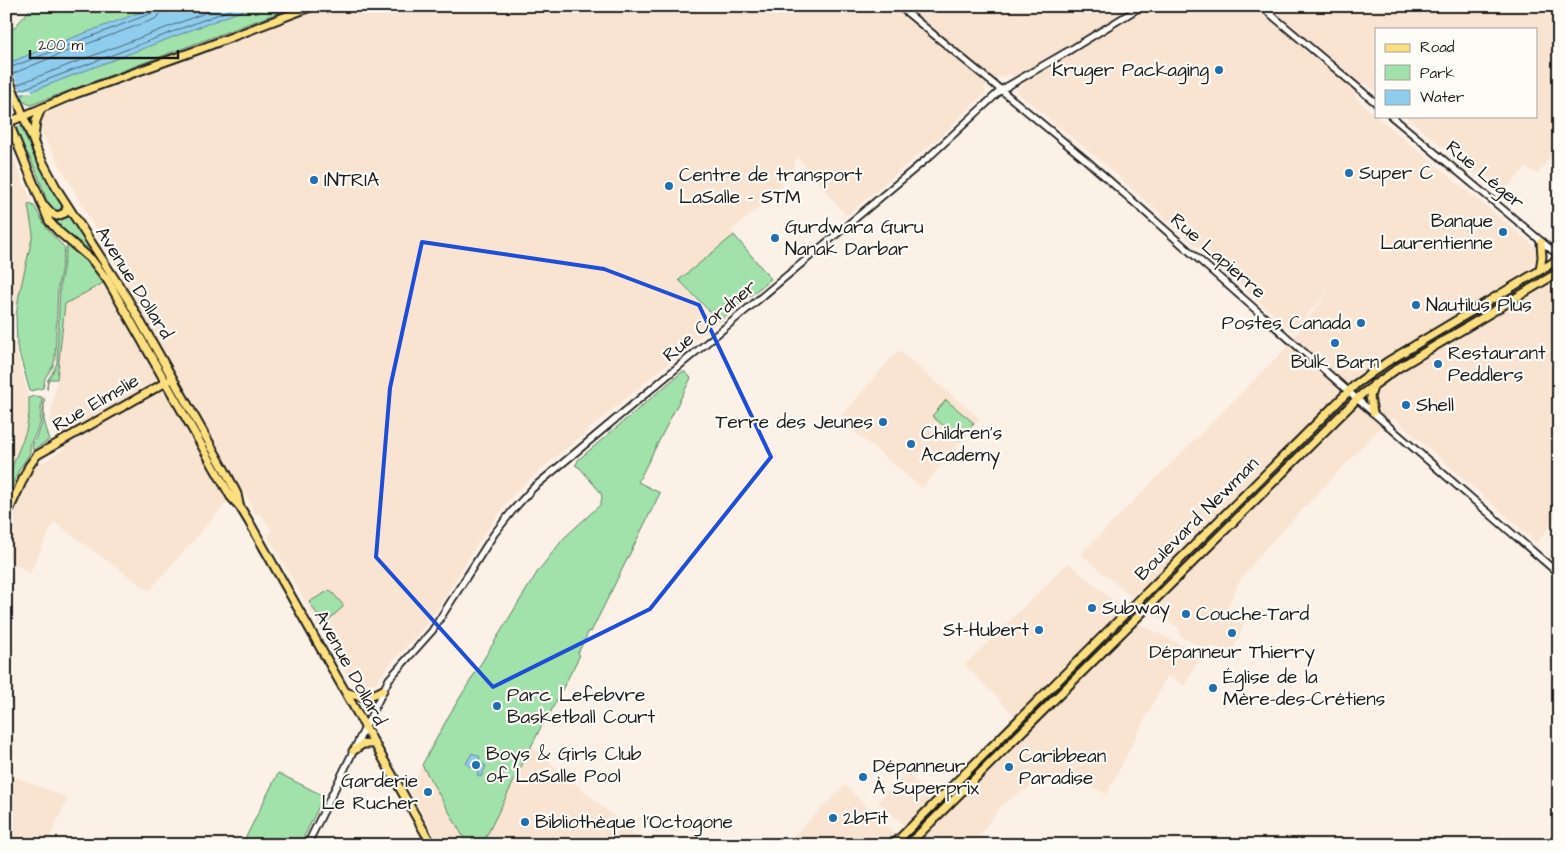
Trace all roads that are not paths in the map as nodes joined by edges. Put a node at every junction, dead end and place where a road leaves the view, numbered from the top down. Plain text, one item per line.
1 (313, 6) edge
2 (899, 6) edge
3 (1142, 6) edge
4 (1261, 6) edge
5 (6, 72) edge
6 (1001, 90) junction
7 (1375, 102) edge
8 (18, 104) junction
9 (41, 109) junction
10 (23, 116) junction
11 (1394, 118) edge
12 (7, 120) edge
13 (34, 142) junction
14 (41, 202) junction
15 (67, 207) junction
16 (1541, 242) junction
17 (1559, 258) edge
18 (1540, 270) junction
19 (1559, 272) edge
20 (173, 379) junction
21 (166, 382) junction
22 (1374, 384) junction
23 (1348, 391) junction
24 (1356, 398) junction
25 (1373, 412) junction
26 (240, 507) junction
27 (6, 517) edge
28 (1559, 574) edge
29 (383, 690) junction
30 (346, 692) junction
31 (365, 726) junction
32 (374, 744) junction
33 (353, 751) junction
34 (307, 845) edge
35 (432, 845) edge
36 (892, 845) edge
37 (908, 845) edge

1 - 9 main road
2 - 6 street, Rue Lapierre
3 - 6 street, Rue Cordner
4 - 7 street
5 - 8 main road, Avenue Dollard
6 - 23 street, Rue Lapierre
6 - 29 street, Rue Cordner
8 - 9 main road
8 - 10 main road, Avenue Dollard
9 - 10 main road
9 - 13 main road
10 - 12 main road
10 - 13 main road, Avenue Dollard
11 - 16 street, Rue Léger
12 - 14 main road, Avenue Dollard
13 - 15 main road, Avenue Dollard
14 - 15 main road
14 - 21 main road, Avenue Dollard
15 - 20 main road, Avenue Dollard
16 - 17 street, Rue Léger
16 - 18 main road
17 - 18 main road, Boulevard Newman
18 - 23 main road, Boulevard Newman
19 - 22 main road, Boulevard Newman
20 - 21 main road, Rue Elmslie
20 - 26 main road, Avenue Dollard
21 - 26 main road, Avenue Dollard
21 - 27 main road, Rue Elmslie
22 - 24 main road, Boulevard Newman
22 - 25 main road
23 - 24 street, Rue Lapierre
23 - 36 main road, Boulevard Newman
24 - 25 street, Rue Lapierre
24 - 37 main road, Boulevard Newman
25 - 28 street, Rue Lapierre
26 - 30 main road, Avenue Dollard
29 - 30 main road
29 - 31 street, Rue Cordner
30 - 31 main road, Avenue Dollard
31 - 32 main road, Avenue Dollard
31 - 33 street, Rue Cordner
32 - 33 main road
32 - 35 main road, Avenue Dollard
33 - 34 street, Rue Cordner

